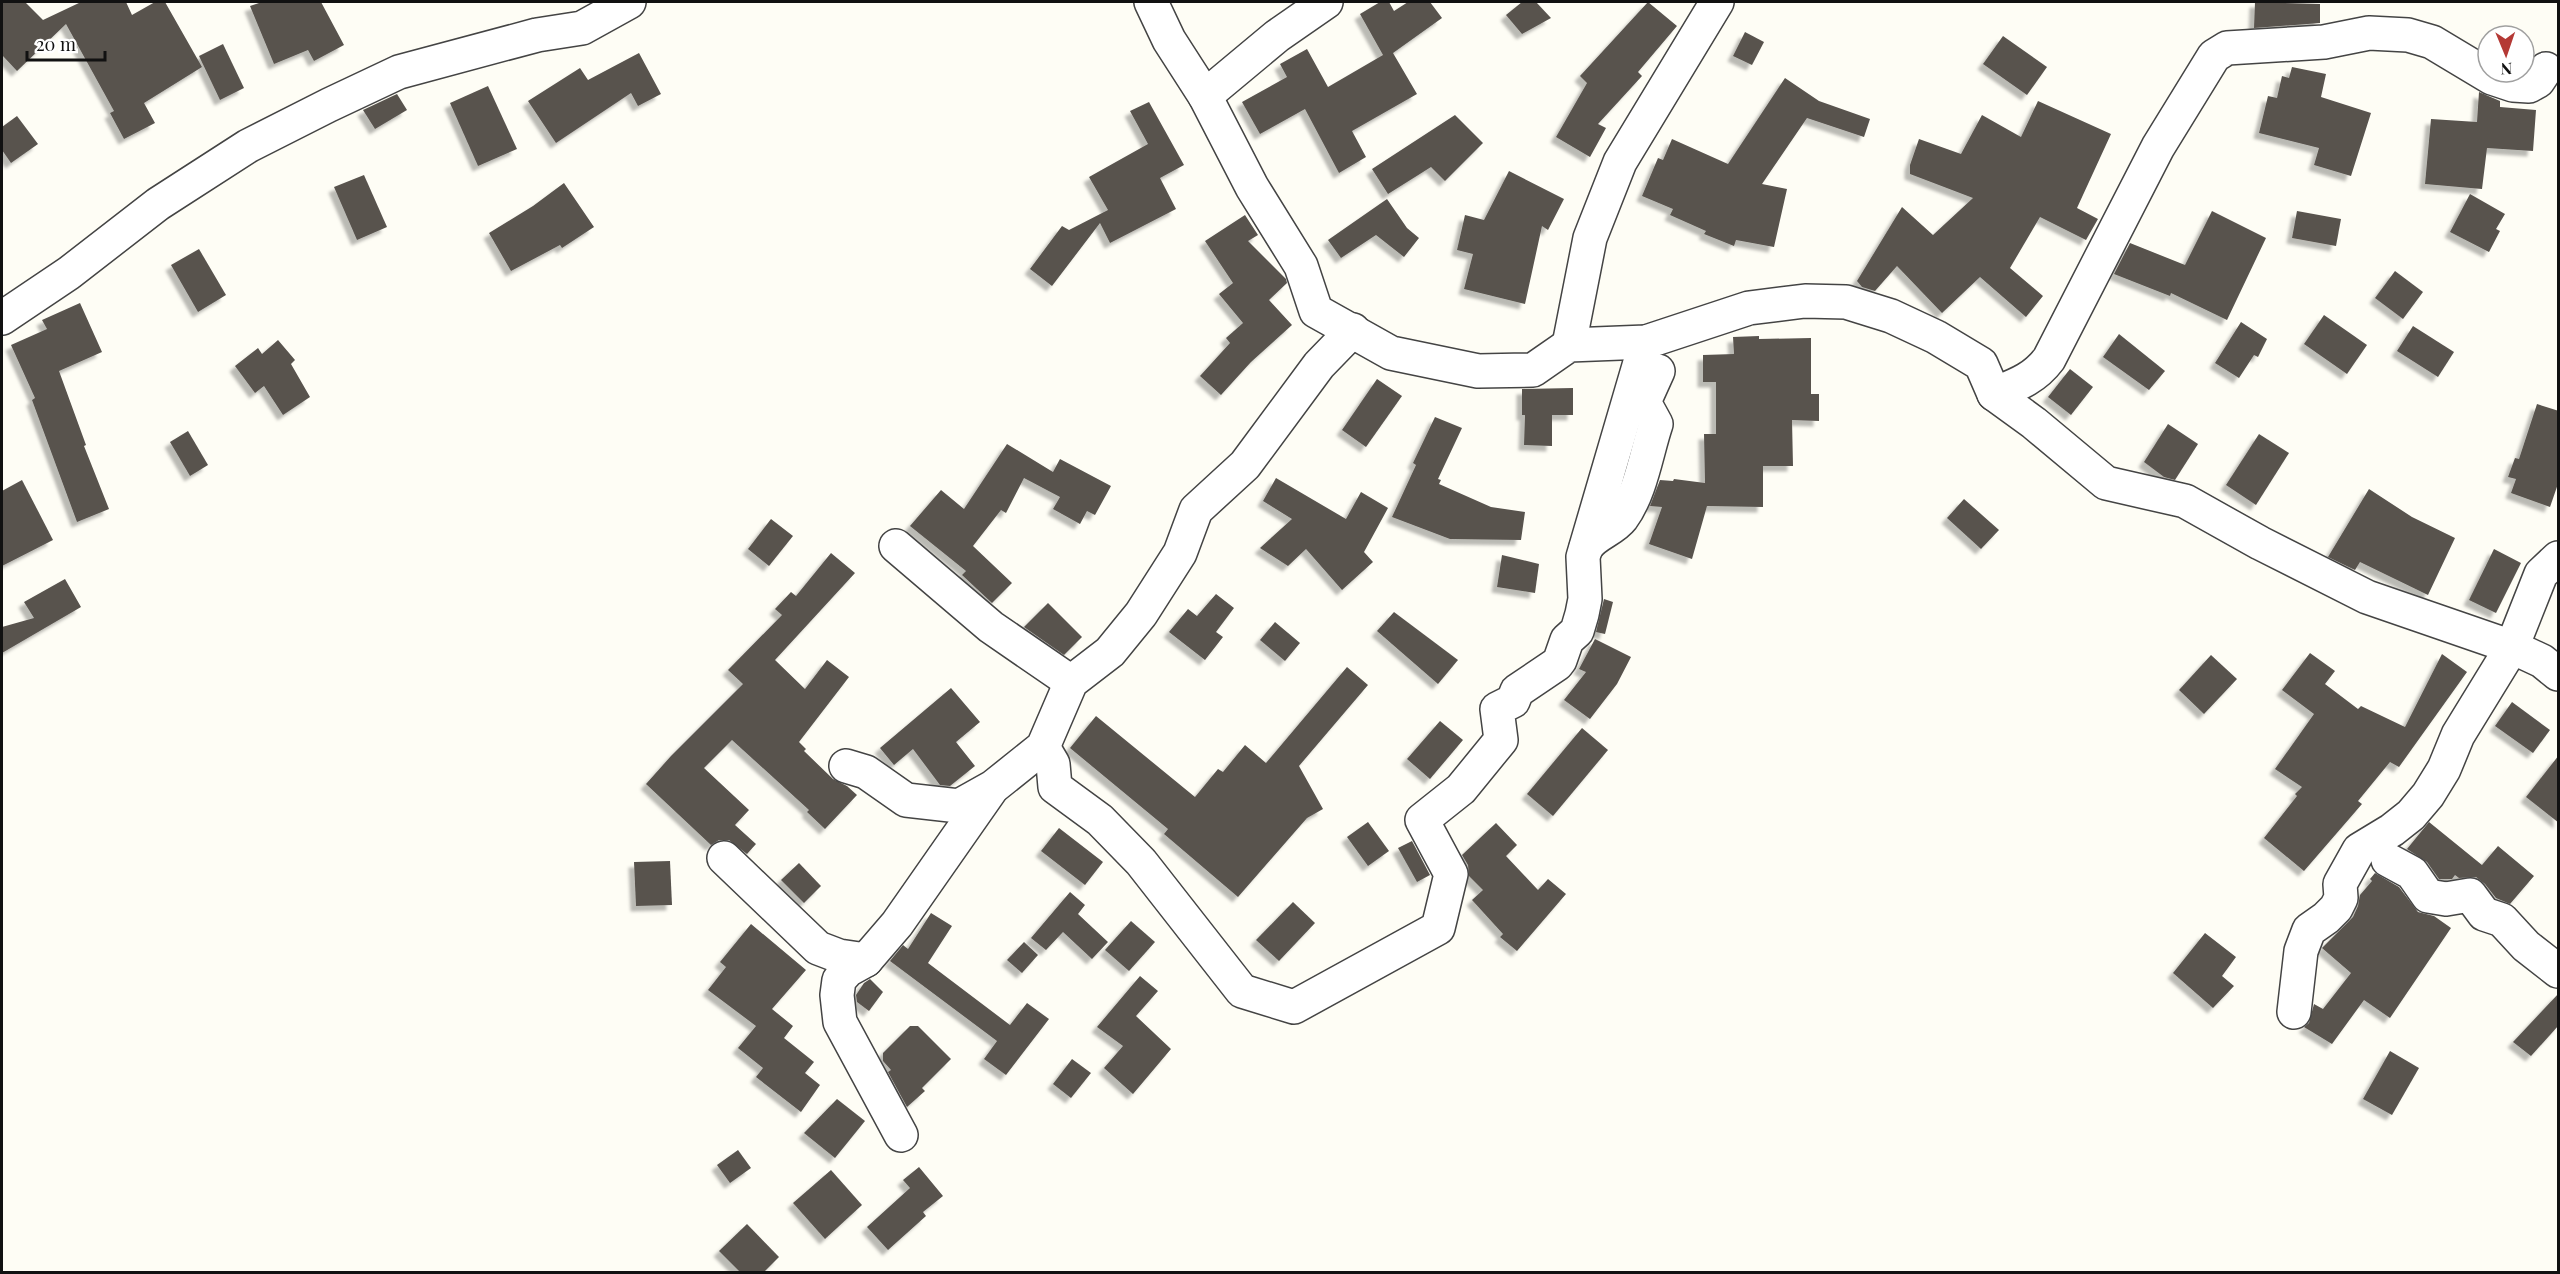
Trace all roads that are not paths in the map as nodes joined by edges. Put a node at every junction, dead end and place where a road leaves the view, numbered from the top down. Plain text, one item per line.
1 (629, 2) edge
2 (1151, 2) edge
3 (1326, 2) edge
4 (1717, 2) edge
5 (2546, 69) dead end
6 (1205, 96) junction
7 (2, 318) edge
8 (1353, 330) junction
9 (1661, 338) junction
10 (1569, 345) junction
11 (1994, 394) junction
12 (896, 546) dead end
13 (2559, 558) edge
14 (2512, 647) junction
15 (2559, 674) edge
16 (1071, 682) junction
17 (1043, 747) junction
18 (846, 766) dead end
19 (993, 788) junction
20 (2397, 835) junction
21 (724, 858) dead end
22 (866, 960) junction
23 (2559, 971) edge
24 (2294, 1012) dead end
25 (901, 1135) dead end

1 - 7 street
2 - 6 street
3 - 6 street
4 - 10 street
5 - 11 street
6 - 8 street
8 - 10 street
8 - 16 street
9 - 10 street
9 - 11 street
9 - 17 street
11 - 14 street
12 - 16 street
13 - 14 street
14 - 15 street
14 - 20 street
16 - 17 street
17 - 19 street
18 - 19 street
19 - 22 street
20 - 23 street
20 - 24 street
21 - 22 street
22 - 25 street

